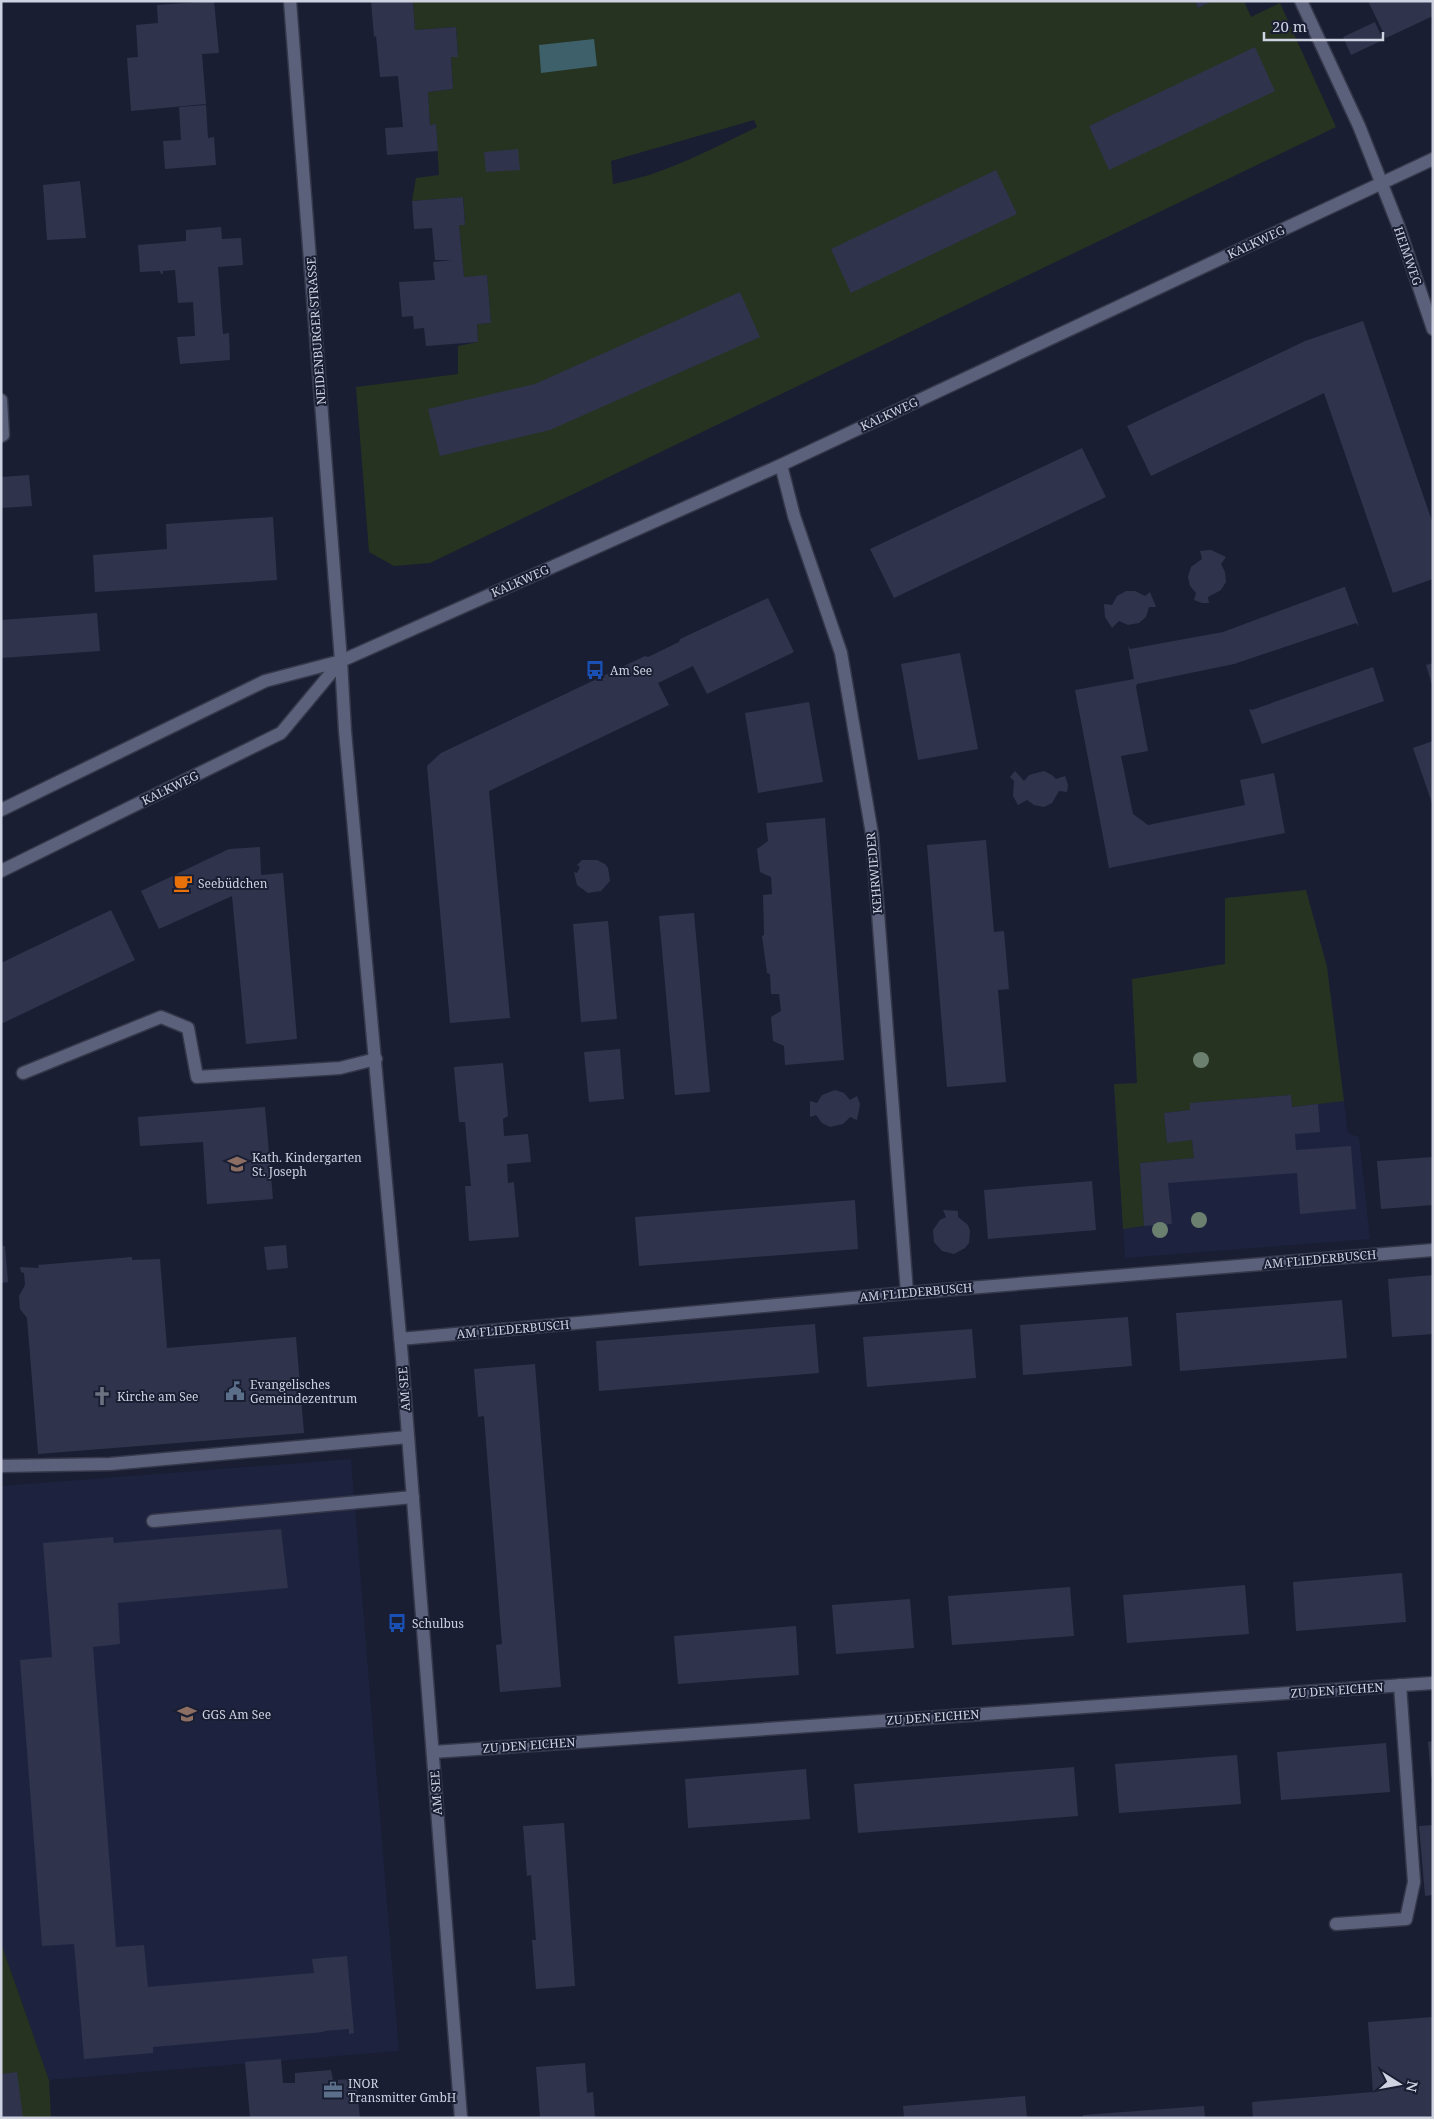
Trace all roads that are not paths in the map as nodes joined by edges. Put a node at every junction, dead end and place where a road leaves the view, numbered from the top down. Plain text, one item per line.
1 (290, 1) edge
2 (1301, 1) edge
3 (1433, 159) edge
4 (1380, 184) junction
5 (1433, 329) edge
6 (1, 400) edge
7 (1, 436) edge
8 (781, 465) junction
9 (341, 661) junction
10 (1, 810) edge
11 (1, 871) edge
12 (376, 1058) junction
13 (23, 1074) dead end
14 (1433, 1250) edge
15 (906, 1293) junction
16 (400, 1339) junction
17 (408, 1437) junction
18 (1, 1466) edge
19 (413, 1497) junction
20 (153, 1521) dead end
21 (1433, 1683) edge
22 (1400, 1685) junction
23 (433, 1752) junction
24 (1336, 1924) dead end
25 (461, 2118) edge

1 - 9 street, NEIDENBURGER STRASSE
2 - 4 street, HEIMWEG
3 - 4 street, KALKWEG
4 - 5 street, HEIMWEG
4 - 8 street, KALKWEG
6 - 7 street
8 - 9 street, KALKWEG
8 - 15 street, KEHRWIEDER
9 - 10 street, KALKWEG
9 - 11 street, KALKWEG
9 - 12 street, AM SEE
12 - 13 street
12 - 16 street, AM SEE
14 - 15 street, AM FLIEDERBUSCH
15 - 16 street, AM FLIEDERBUSCH
16 - 17 street, AM SEE
17 - 18 street
17 - 19 street, AM SEE
19 - 20 street
19 - 23 street, AM SEE
21 - 22 street, ZU DEN EICHEN
22 - 23 street, ZU DEN EICHEN
22 - 24 street
23 - 25 street, AM SEE

